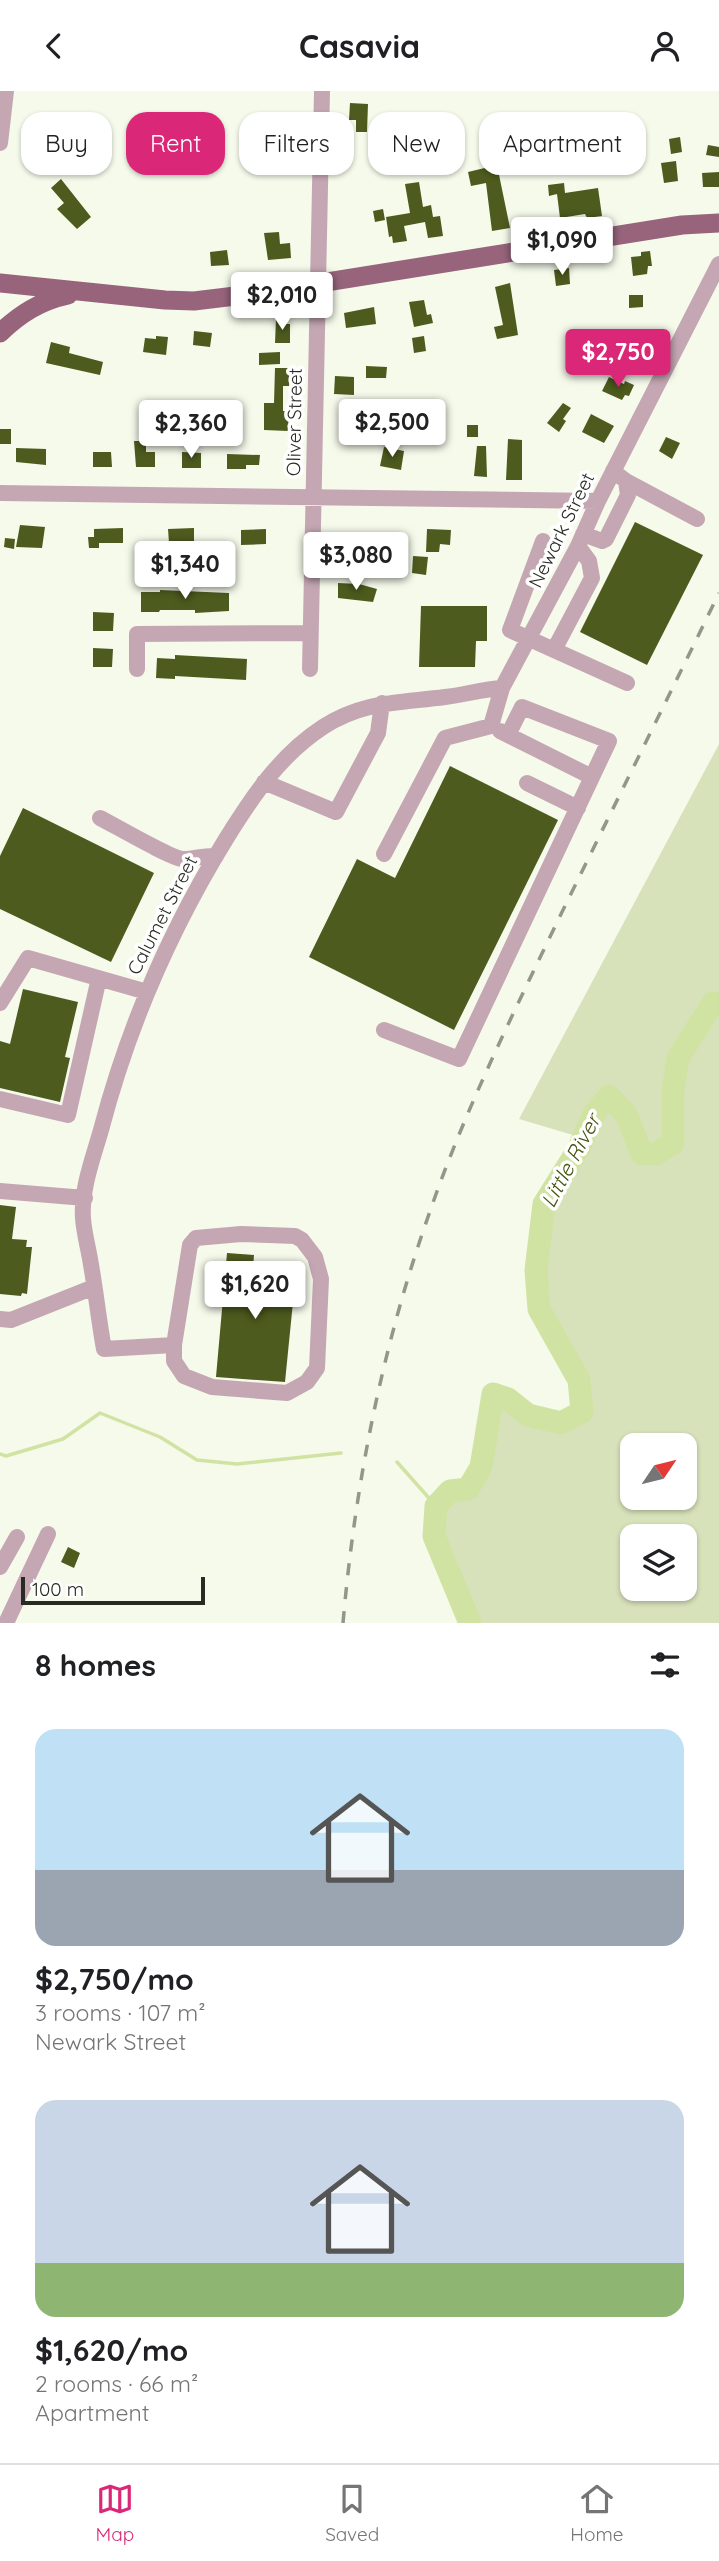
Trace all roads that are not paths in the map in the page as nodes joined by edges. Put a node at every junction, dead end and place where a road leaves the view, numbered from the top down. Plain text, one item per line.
1 (6, 91) edge
2 (322, 91) edge
3 (0, 143) edge
4 (719, 223) edge
5 (719, 264) edge
6 (0, 283) edge
7 (318, 284) junction
8 (80, 292) junction
9 (0, 334) edge
10 (620, 476) junction
11 (0, 493) edge
12 (313, 497) junction
13 (598, 501) junction
14 (697, 519) dead end
15 (580, 540) junction
16 (543, 541) dead end
17 (310, 633) junction
18 (530, 639) junction
19 (554, 650) junction
20 (137, 669) dead end
21 (310, 669) dead end
22 (627, 683) dead end
23 (502, 688) junction
24 (382, 703) junction
25 (491, 726) junction
26 (508, 735) junction
27 (592, 777) junction
28 (264, 782) junction
29 (527, 783) dead end
30 (578, 808) junction
31 (100, 818) dead end
32 (384, 854) dead end
33 (216, 856) junction
34 (99, 978) junction
35 (147, 992) junction
36 (0, 1003) edge
37 (384, 1030) dead end
38 (0, 1099) edge
39 (0, 1191) edge
40 (85, 1198) junction
41 (94, 1287) junction
42 (0, 1319) edge
43 (174, 1345) junction
44 (48, 1534) dead end
45 (17, 1537) dead end
46 (0, 1567) edge
47 (6, 1623) edge

1 - 3 street
2 - 7 street, Oliver Street
4 - 7 main road
5 - 10 street, Newark Street
6 - 8 main road
7 - 8 main road
7 - 12 street, Oliver Street
8 - 9 main road
10 - 13 street, Newark Street
10 - 14 street
10 - 15 street
11 - 12 street
12 - 13 street
12 - 17 street, Oliver Street
13 - 15 street, Newark Street
15 - 18 street, Newark Street
15 - 19 street
16 - 18 street
17 - 20 street
17 - 21 street, Oliver Street
18 - 19 street
18 - 23 street, Newark Street
19 - 22 street
23 - 24 street
23 - 25 street, Newark Street
24 - 28 street, Calumet Street
24 - 28 street
25 - 26 street
25 - 32 street
26 - 27 street
26 - 27 street
27 - 30 street
28 - 33 street, Calumet Street
29 - 30 street
30 - 37 street
31 - 33 street
33 - 35 street, Calumet Street
34 - 35 street
34 - 36 street
34 - 38 street
35 - 40 street, Calumet Street
39 - 40 street
40 - 41 street, Calumet Street
41 - 42 street
41 - 43 street, Calumet Street
43 - 43 street
44 - 47 street
45 - 46 street

